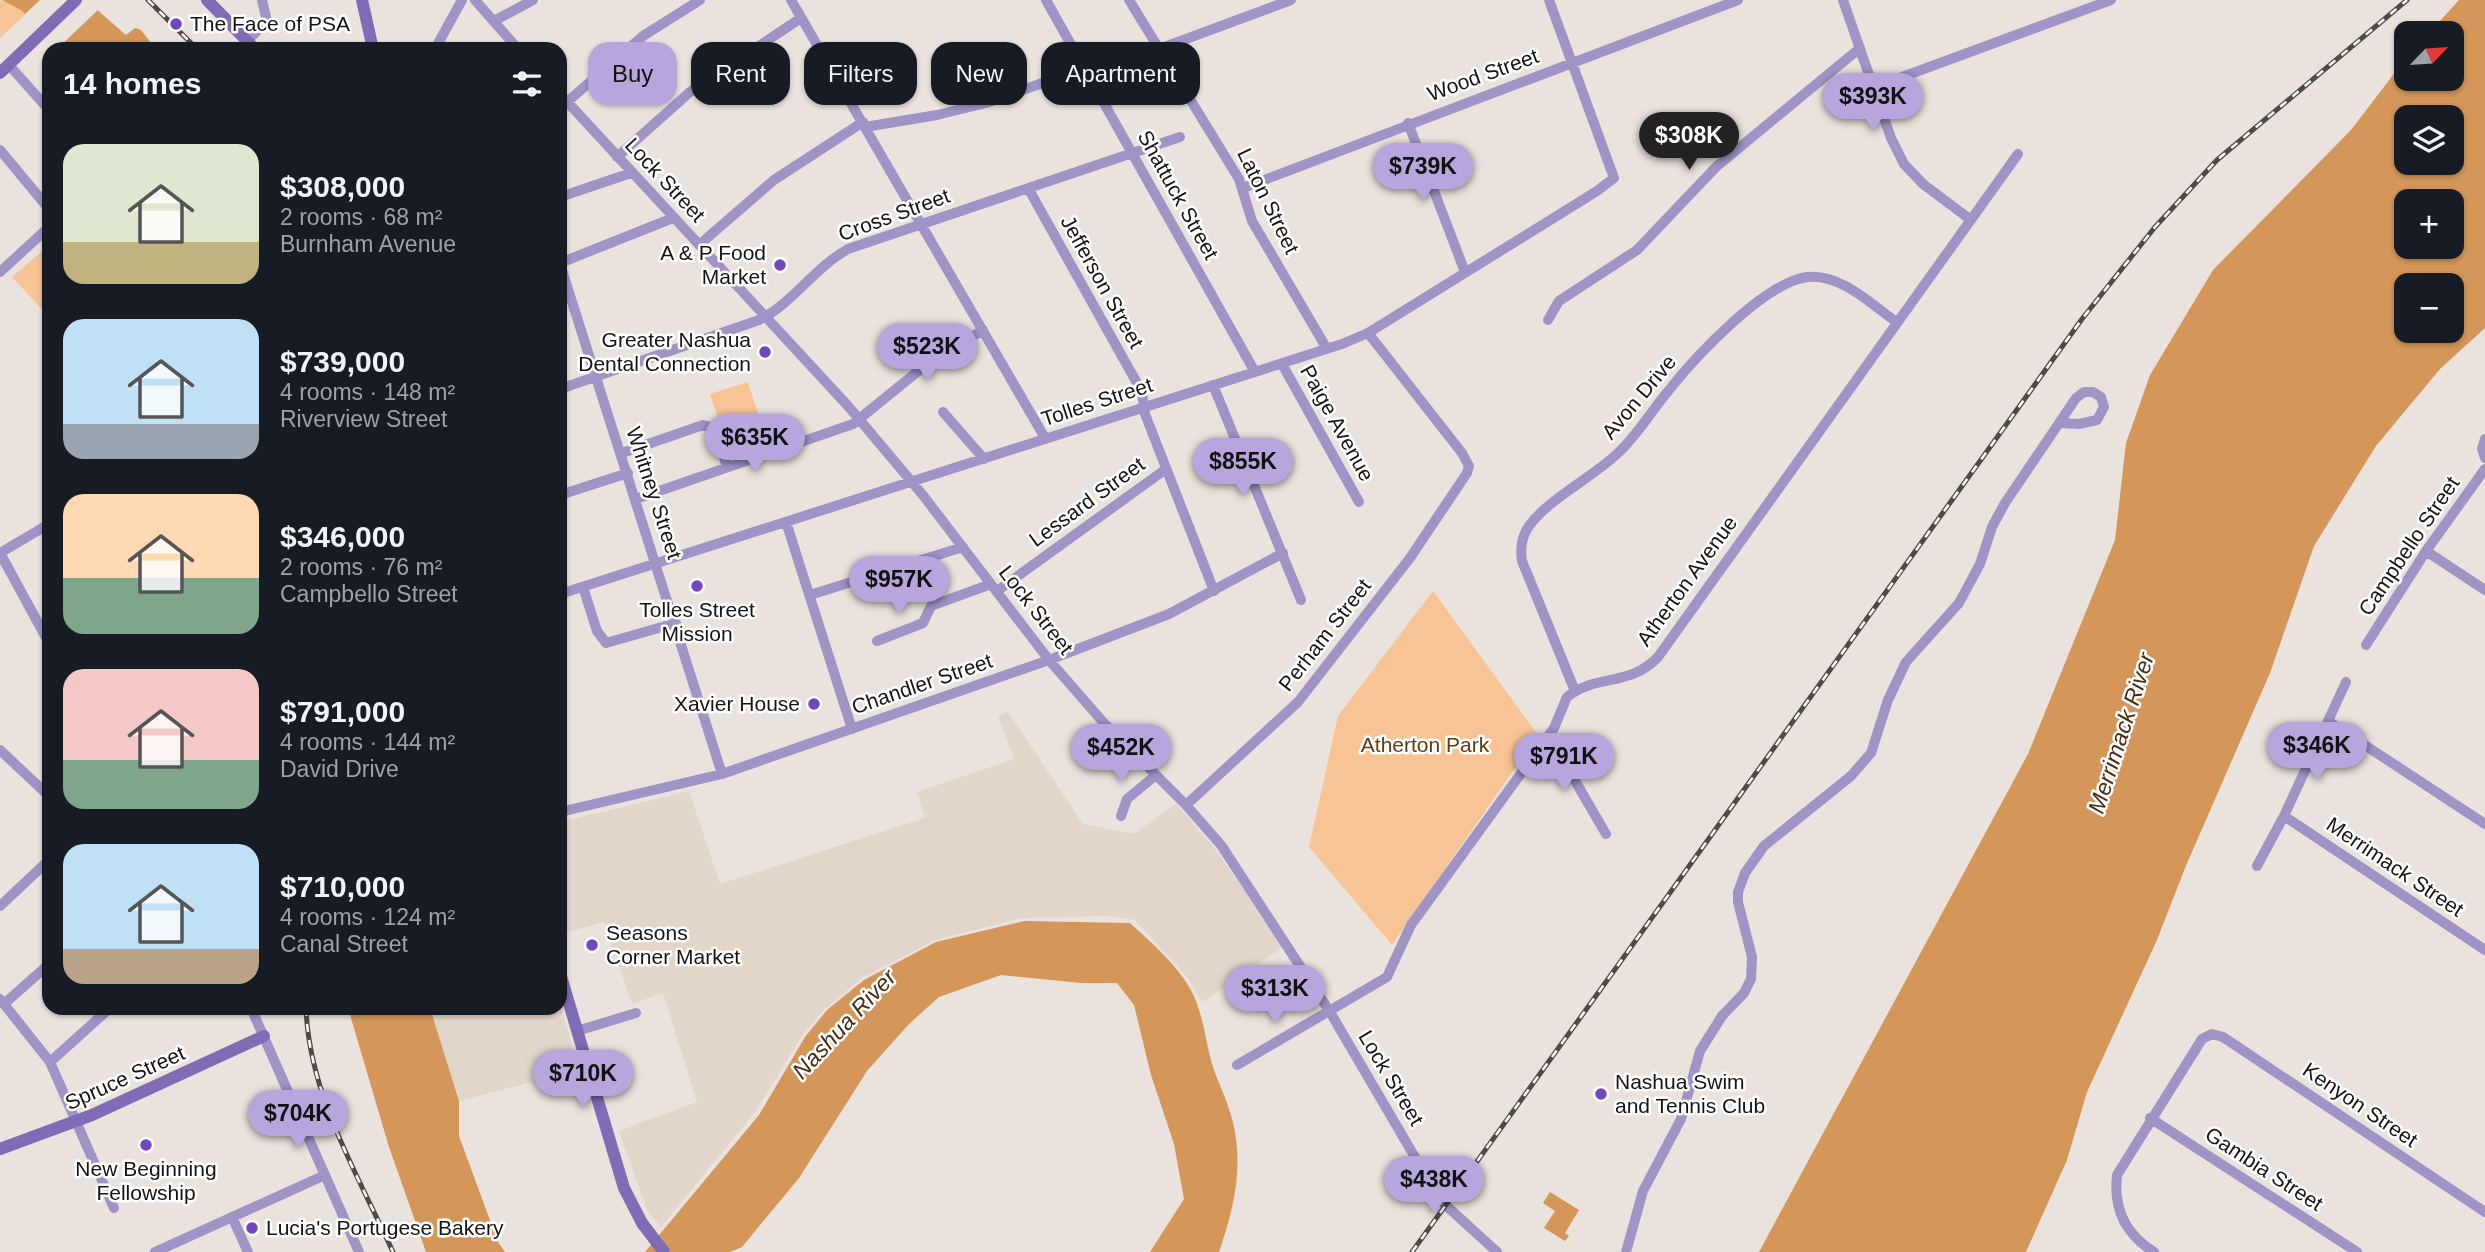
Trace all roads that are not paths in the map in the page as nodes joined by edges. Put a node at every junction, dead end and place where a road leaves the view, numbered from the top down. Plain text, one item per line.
1 (75, 0) edge
2 (207, 0) edge
3 (262, 0) edge
4 (362, 0) edge
5 (461, 0) edge
6 (475, 0) edge
7 (533, 0) edge
8 (700, 0) edge
9 (791, 0) edge
10 (1046, 0) edge
11 (1129, 0) edge
12 (1291, 0) edge
13 (1549, 0) edge
14 (1738, 0) edge
15 (1843, 0) edge
16 (2111, 0) edge
17 (801, 18) junction
18 (494, 21) junction
19 (248, 42) edge
20 (253, 42) edge
21 (371, 42) edge
22 (439, 42) edge
23 (510, 42) edge
24 (1070, 42) edge
25 (1155, 42) edge
26 (1178, 42) edge
27 (1860, 48) junction
28 (1572, 63) junction
29 (5, 69) edge
30 (1041, 84) edge
31 (1875, 87) junction
32 (567, 96) edge
33 (567, 101) edge
34 (42, 103) edge
35 (1105, 105) edge
36 (1193, 105) edge
37 (1408, 123) junction
38 (864, 125) junction
39 (1180, 137) dead end
40 (0, 150) edge
41 (1132, 153) junction
42 (2018, 154) dead end
43 (617, 157) junction
44 (631, 173) junction
45 (1028, 188) junction
46 (1243, 188) junction
47 (567, 195) edge
48 (42, 201) edge
49 (673, 218) junction
50 (1970, 220) junction
51 (923, 224) junction
52 (42, 233) edge
53 (699, 245) junction
54 (567, 261) edge
55 (0, 272) edge
56 (1465, 272) junction
57 (567, 286) edge
58 (767, 316) junction
59 (1548, 320) dead end
60 (1895, 321) junction
61 (983, 330) junction
62 (1368, 333) junction
63 (1327, 349) junction
64 (1282, 364) junction
65 (1255, 372) junction
66 (596, 377) junction
67 (1213, 385) junction
68 (567, 387) edge
69 (1144, 407) junction
70 (943, 412) dead end
71 (860, 420) junction
72 (2060, 423) junction
73 (1045, 438) junction
74 (2485, 439) edge
75 (621, 453) junction
76 (2485, 458) edge
77 (984, 459) junction
78 (727, 467) junction
79 (1166, 468) junction
80 (2485, 470) edge
81 (628, 473) junction
82 (912, 481) junction
83 (567, 493) edge
84 (636, 499) junction
85 (1359, 502) dead end
86 (786, 522) junction
87 (42, 528) edge
88 (963, 547) junction
89 (2426, 551) junction
90 (0, 553) edge
91 (1283, 554) junction
92 (657, 562) junction
93 (583, 587) junction
94 (994, 587) junction
95 (567, 589) edge
96 (2485, 590) edge
97 (1214, 591) junction
98 (810, 595) junction
99 (1301, 600) dead end
100 (676, 623) junction
101 (42, 630) edge
102 (877, 641) dead end
103 (2366, 645) dead end
104 (1049, 660) junction
105 (2346, 682) dead end
106 (1575, 691) junction
107 (2328, 721) junction
108 (852, 729) junction
109 (1549, 736) junction
110 (2, 755) edge
111 (722, 774) junction
112 (1156, 775) junction
113 (42, 790) edge
114 (1186, 805) junction
115 (567, 810) edge
116 (1121, 816) dead end
117 (2284, 817) junction
118 (2485, 824) edge
119 (1606, 834) dead end
120 (2257, 866) dead end
121 (42, 867) edge
122 (0, 906) edge
123 (2485, 950) edge
124 (42, 970) edge
125 (567, 997) edge
126 (2, 1002) edge
127 (1329, 1012) junction
128 (636, 1013) dead end
129 (102, 1015) edge
130 (254, 1015) edge
131 (577, 1031) junction
132 (264, 1036) junction
133 (50, 1062) junction
134 (1237, 1065) dead end
135 (2150, 1118) junction
136 (76, 1121) junction
137 (0, 1149) edge
138 (325, 1175) junction
139 (114, 1208) dead end
140 (2485, 1212) edge
141 (232, 1217) junction
142 (155, 1252) edge
143 (248, 1252) edge
144 (359, 1252) edge
145 (664, 1252) edge
146 (1496, 1252) edge
147 (1626, 1252) edge
148 (2154, 1252) edge
149 (2357, 1252) edge

1 - 29 street
2 - 19 street
3 - 20 street
4 - 21 street
5 - 22 street
6 - 18 street
7 - 18 street
8 - 32 street
9 - 17 street
10 - 24 street, Shattuck Street
11 - 25 street, Laton Street
12 - 26 street
13 - 28 street
14 - 28 street, Wood Street
15 - 27 street
16 - 31 street
17 - 38 street
17 - 43 street
18 - 23 street
27 - 31 street
27 - 59 street
28 - 37 street, Wood Street
28 - 56 street, Tolles Street
29 - 34 street
30 - 38 street
31 - 50 street
33 - 43 street, Lock Street
35 - 41 street, Shattuck Street
36 - 46 street, Laton Street
37 - 46 street, Wood Street
37 - 56 street
38 - 51 street
38 - 53 street
39 - 41 street, Cross Street
40 - 48 street
41 - 45 street, Cross Street
41 - 65 street, Shattuck Street
42 - 50 street, Atherton Avenue
43 - 44 street, Lock Street
44 - 47 street
44 - 49 street, Lock Street
45 - 51 street, Cross Street
45 - 69 street, Jefferson Street
46 - 63 street, Laton Street
49 - 53 street, Lock Street
49 - 54 street
50 - 60 street, Atherton Avenue
51 - 58 street, Cross Street
51 - 61 street
52 - 55 street
53 - 58 street, Lock Street
56 - 62 street, Tolles Street
57 - 66 street, Whitney Street
58 - 66 street, Cross Street
58 - 71 street, Lock Street
60 - 106 street, Atherton Avenue
60 - 106 street, Avon Drive
61 - 71 street
61 - 73 street
62 - 63 street, Tolles Street
62 - 114 street, Perham Street
63 - 64 street, Tolles Street
64 - 65 street, Tolles Street
64 - 85 street, Paige Avenue
65 - 67 street, Tolles Street
66 - 68 street, Cross Street
66 - 75 street, Whitney Street
67 - 69 street, Tolles Street
67 - 91 street
69 - 73 street, Tolles Street
69 - 79 street, Jefferson Street
70 - 77 street
71 - 78 street
71 - 82 street, Lock Street
72 - 72 street
72 - 147 street
73 - 77 street, Tolles Street
74 - 76 street
75 - 78 street
75 - 81 street, Whitney Street
77 - 82 street, Tolles Street
78 - 84 street
79 - 94 street, Lessard Street
79 - 97 street, Jefferson Street
80 - 89 street, Campbello Street
81 - 83 street
81 - 84 street, Whitney Street
82 - 86 street, Tolles Street
82 - 88 street, Lock Street
84 - 92 street, Whitney Street
86 - 92 street, Tolles Street
86 - 98 street
87 - 90 street
88 - 94 street, Lock Street
88 - 98 street
89 - 96 street
89 - 103 street, Campbello Street
90 - 101 street
91 - 97 street, Chandler Street
91 - 99 street
92 - 93 street, Tolles Street
92 - 100 street, Whitney Street
93 - 95 street, Tolles Street
93 - 100 street
94 - 102 street, Lessard Street
94 - 104 street, Lock Street
97 - 104 street, Chandler Street
98 - 108 street
100 - 111 street, Whitney Street
104 - 108 street, Chandler Street
104 - 112 street, Lock Street
105 - 107 street
106 - 109 street
107 - 117 street
107 - 118 street
108 - 111 street, Chandler Street
109 - 119 street
109 - 127 street
110 - 113 street
111 - 115 street, Chandler Street
112 - 114 street, Lock Street
112 - 116 street
114 - 127 street, Lock Street
117 - 120 street
117 - 123 street, Merrimack Street
121 - 122 street
124 - 126 street
125 - 131 street
126 - 133 street
127 - 134 street
127 - 146 street, Lock Street
128 - 131 street
129 - 133 street
130 - 132 street
131 - 145 street
132 - 136 street, Spruce Street
132 - 138 street
133 - 136 street
135 - 140 street, Kenyon Street
135 - 148 street
135 - 149 street, Gambia Street
136 - 137 street, Spruce Street
136 - 139 street
138 - 141 street
138 - 144 street
141 - 142 street
141 - 143 street

